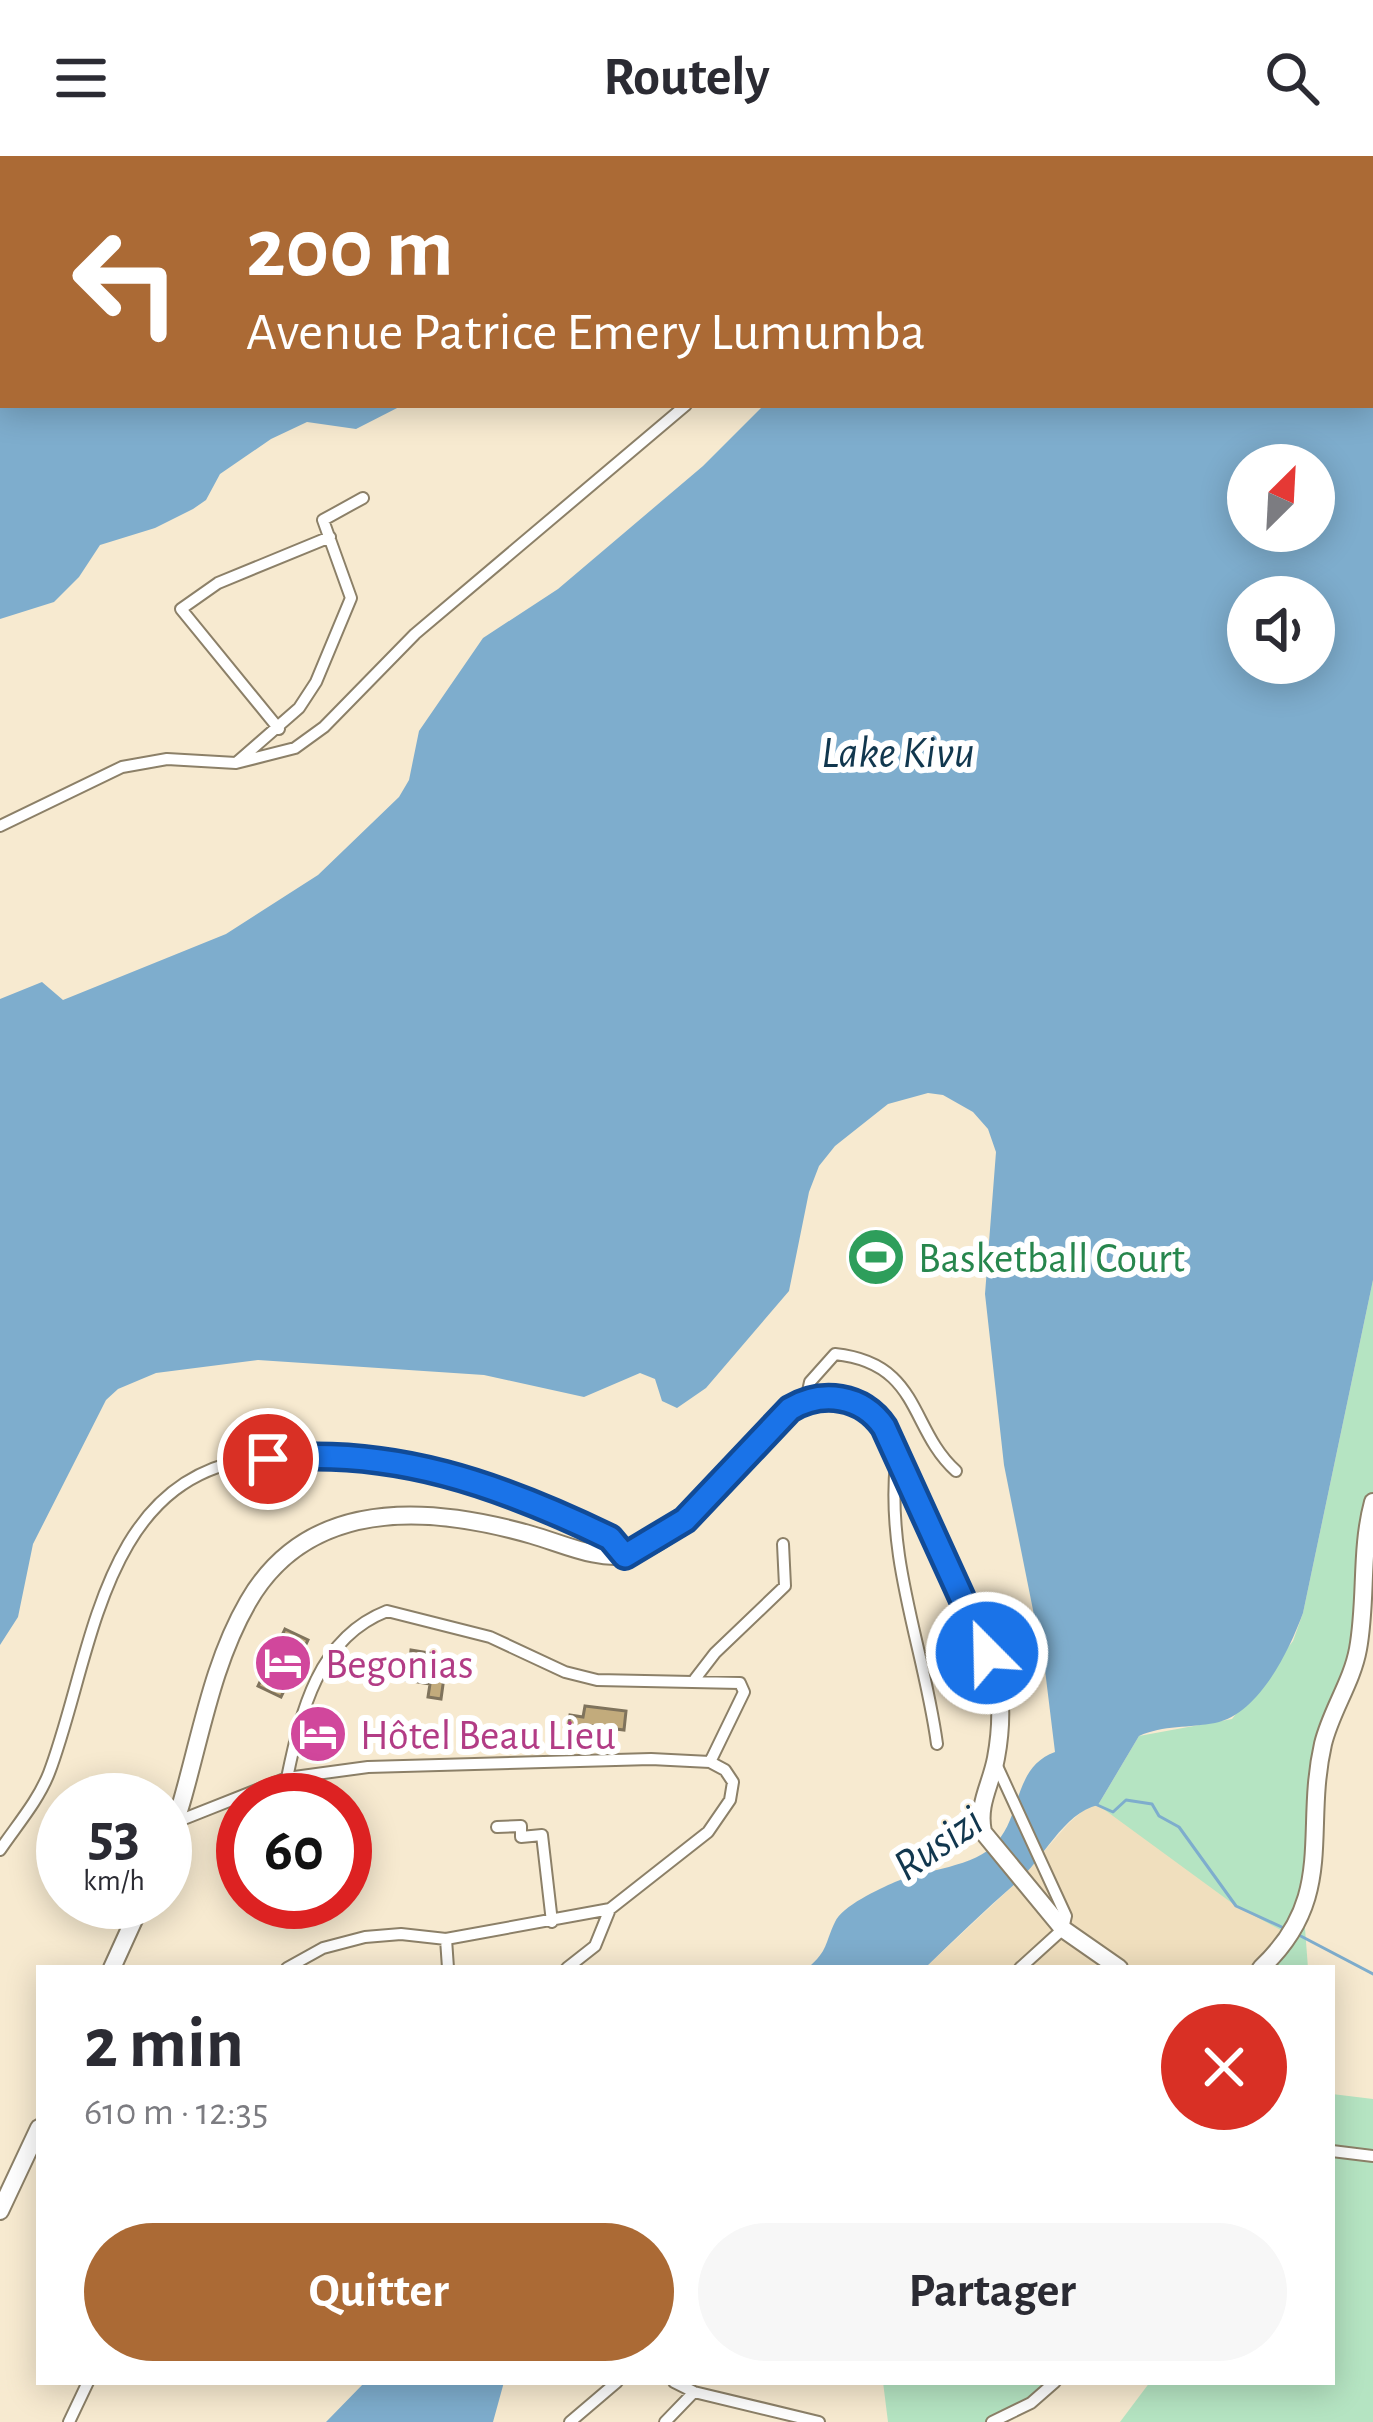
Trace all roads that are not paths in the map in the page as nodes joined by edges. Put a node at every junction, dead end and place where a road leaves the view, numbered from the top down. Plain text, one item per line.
1 (682, 408) edge
2 (363, 498) dead end
3 (330, 538) junction
4 (279, 729) junction
5 (236, 763) junction
6 (0, 826) edge
7 (806, 1400) junction
8 (897, 1452) junction
9 (956, 1471) dead end
10 (1373, 1502) edge
11 (783, 1544) dead end
12 (625, 1556) junction
13 (695, 1679) junction
14 (937, 1744) dead end
15 (710, 1762) junction
16 (995, 1763) junction
17 (191, 1773) edge
18 (289, 1773) edge
19 (324, 1773) edge
20 (497, 1828) dead end
21 (0, 1850) edge
22 (610, 1909) junction
23 (551, 1922) junction
24 (130, 1929) edge
25 (1063, 1929) junction
26 (446, 1939) junction
27 (113, 1965) edge
28 (292, 1965) edge
29 (448, 1965) edge
30 (571, 1965) edge
31 (1023, 1965) edge
32 (1115, 1965) edge
33 (1264, 1965) edge
34 (1335, 2151) edge
35 (1373, 2156) edge
36 (32, 2158) edge
37 (6, 2189) edge
38 (0, 2211) edge
39 (87, 2385) edge
40 (613, 2385) edge
41 (680, 2385) edge
42 (1052, 2385) edge
43 (694, 2392) junction
44 (69, 2422) edge
45 (570, 2422) edge
46 (665, 2422) edge
47 (819, 2422) edge
48 (992, 2422) edge

1 - 5 street
2 - 3 street
3 - 4 street
3 - 4 street
4 - 5 street
5 - 6 street
7 - 8 main road
7 - 9 street
7 - 12 main road
8 - 14 street
8 - 16 main road
10 - 33 main road
11 - 13 street
12 - 17 main road
12 - 21 street
13 - 15 street
13 - 18 street
15 - 19 street
15 - 22 street
16 - 25 street
16 - 25 main road
20 - 23 street
22 - 23 street
22 - 30 street
23 - 26 street
24 - 27 main road
25 - 31 street
25 - 32 main road
26 - 28 street
26 - 29 street
34 - 35 street
36 - 37 main road
37 - 38 main road
39 - 44 street
40 - 45 street
41 - 43 street
42 - 48 street
43 - 46 street
43 - 47 street

